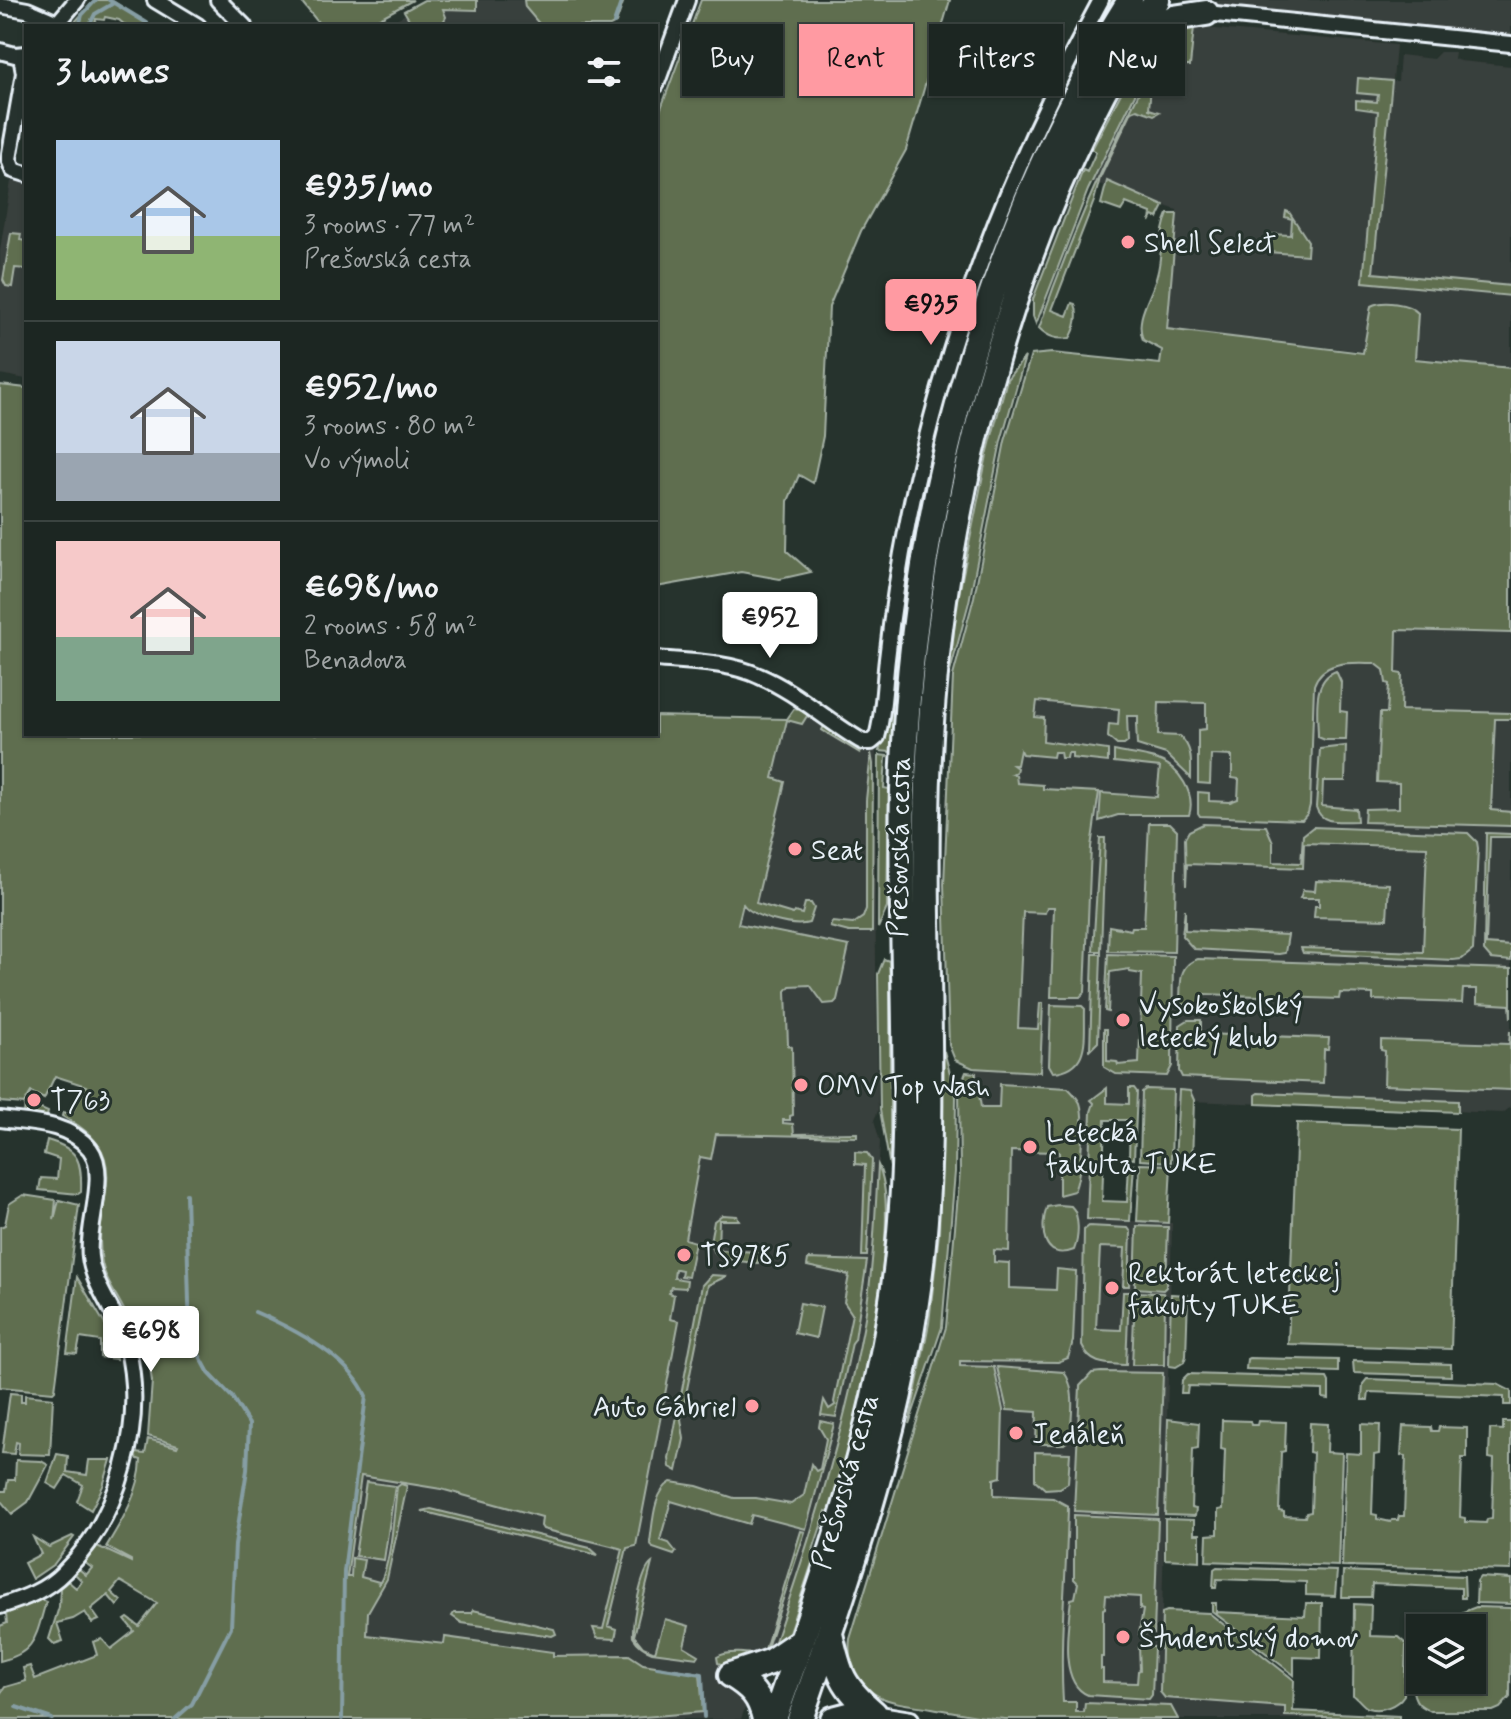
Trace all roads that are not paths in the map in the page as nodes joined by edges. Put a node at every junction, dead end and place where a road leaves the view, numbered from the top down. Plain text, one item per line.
1 (77, 0) edge
2 (155, 0) edge
3 (218, 0) edge
4 (687, 0) edge
5 (1101, 0) edge
6 (1130, 0) edge
7 (1157, 0) edge
8 (0, 5) edge
9 (1196, 7) edge
10 (54, 24) edge
11 (57, 24) edge
12 (195, 24) edge
13 (242, 24) edge
14 (1142, 24) edge
15 (1162, 24) edge
16 (1511, 44) edge
17 (0, 51) edge
18 (24, 55) edge
19 (658, 80) edge
20 (1103, 96) edge
21 (24, 173) edge
22 (658, 659) edge
23 (0, 1119) edge
24 (0, 1606) edge
25 (830, 1634) junction
26 (802, 1640) junction
27 (874, 1713) junction
28 (765, 1719) edge
29 (774, 1719) edge
30 (800, 1719) edge
31 (833, 1719) edge
32 (911, 1719) edge

1 - 11 street
2 - 12 street
3 - 13 street
4 - 19 street
5 - 22 street, Prešovská cesta
6 - 26 highway, Prešovská cesta
7 - 14 highway, Prešovská cesta
8 - 10 street
9 - 15 highway
9 - 16 street
17 - 18 street
18 - 21 street
20 - 25 highway, Prešovská cesta
23 - 24 street
25 - 27 highway
25 - 30 highway, Prešovská cesta
26 - 28 highway
26 - 29 highway, Prešovská cesta
27 - 31 highway
27 - 32 street

